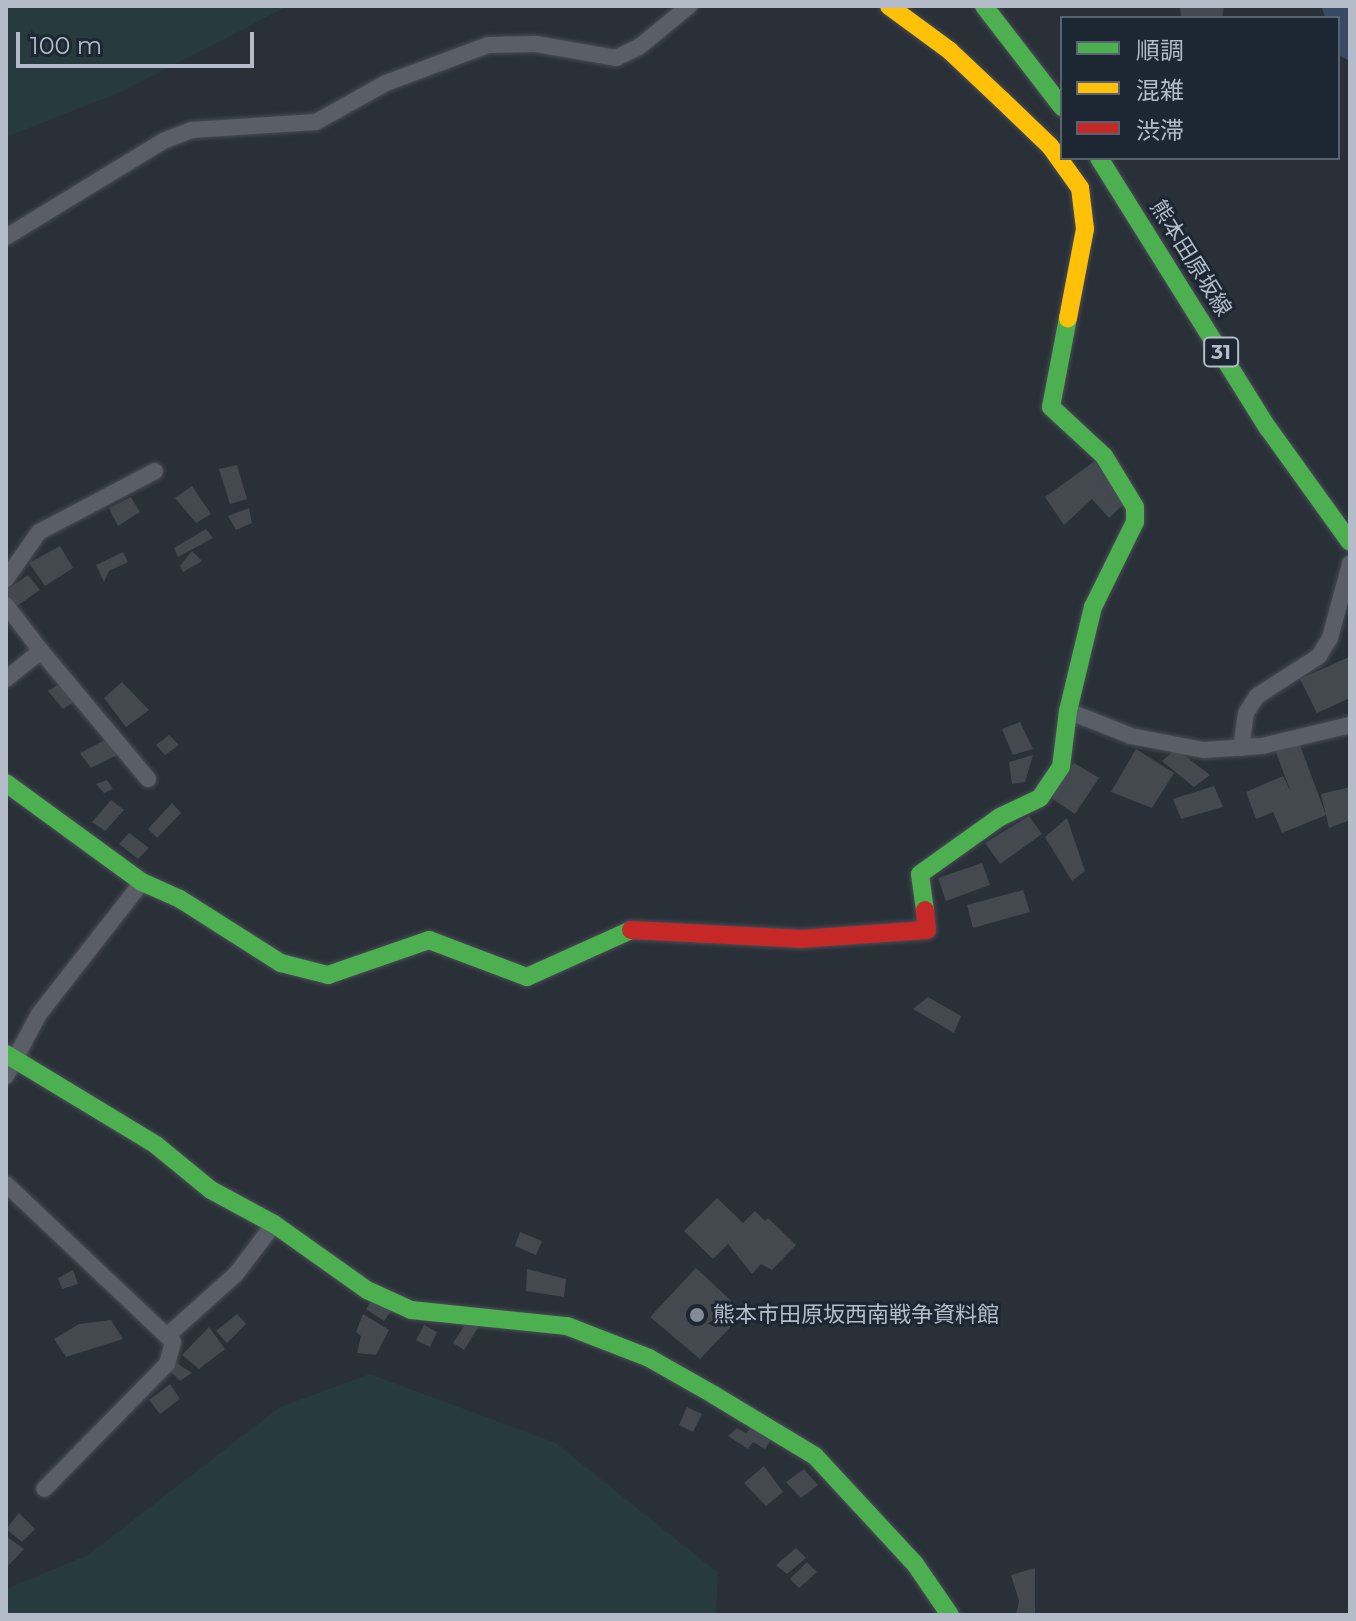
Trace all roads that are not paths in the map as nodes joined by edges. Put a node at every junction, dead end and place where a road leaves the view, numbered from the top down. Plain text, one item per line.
1 (689, 6) edge
2 (889, 6) edge
3 (984, 6) edge
4 (1060, 104) edge
5 (1100, 160) edge
6 (6, 237) edge
7 (155, 471) dead end
8 (1350, 542) edge
9 (1350, 564) edge
10 (6, 579) edge
11 (6, 605) edge
12 (41, 651) junction
13 (6, 679) edge
14 (1068, 711) junction
15 (1350, 725) edge
16 (1241, 748) junction
17 (148, 779) dead end
18 (6, 783) edge
19 (142, 882) junction
20 (11, 1056) edge
21 (6, 1076) edge
22 (6, 1184) edge
23 (274, 1224) junction
24 (168, 1335) junction
25 (44, 1489) dead end
26 (950, 1615) edge

1 - 6 street
2 - 14 street
3 - 4 street
5 - 8 street, 熊本田原坂線 / 31
7 - 10 street
9 - 16 street
11 - 12 street
12 - 13 street
12 - 17 street
14 - 16 street
14 - 19 street
15 - 16 street
18 - 19 street
19 - 20 street
20 - 21 street
20 - 23 street
22 - 24 street
23 - 24 street
23 - 26 street
24 - 25 street

